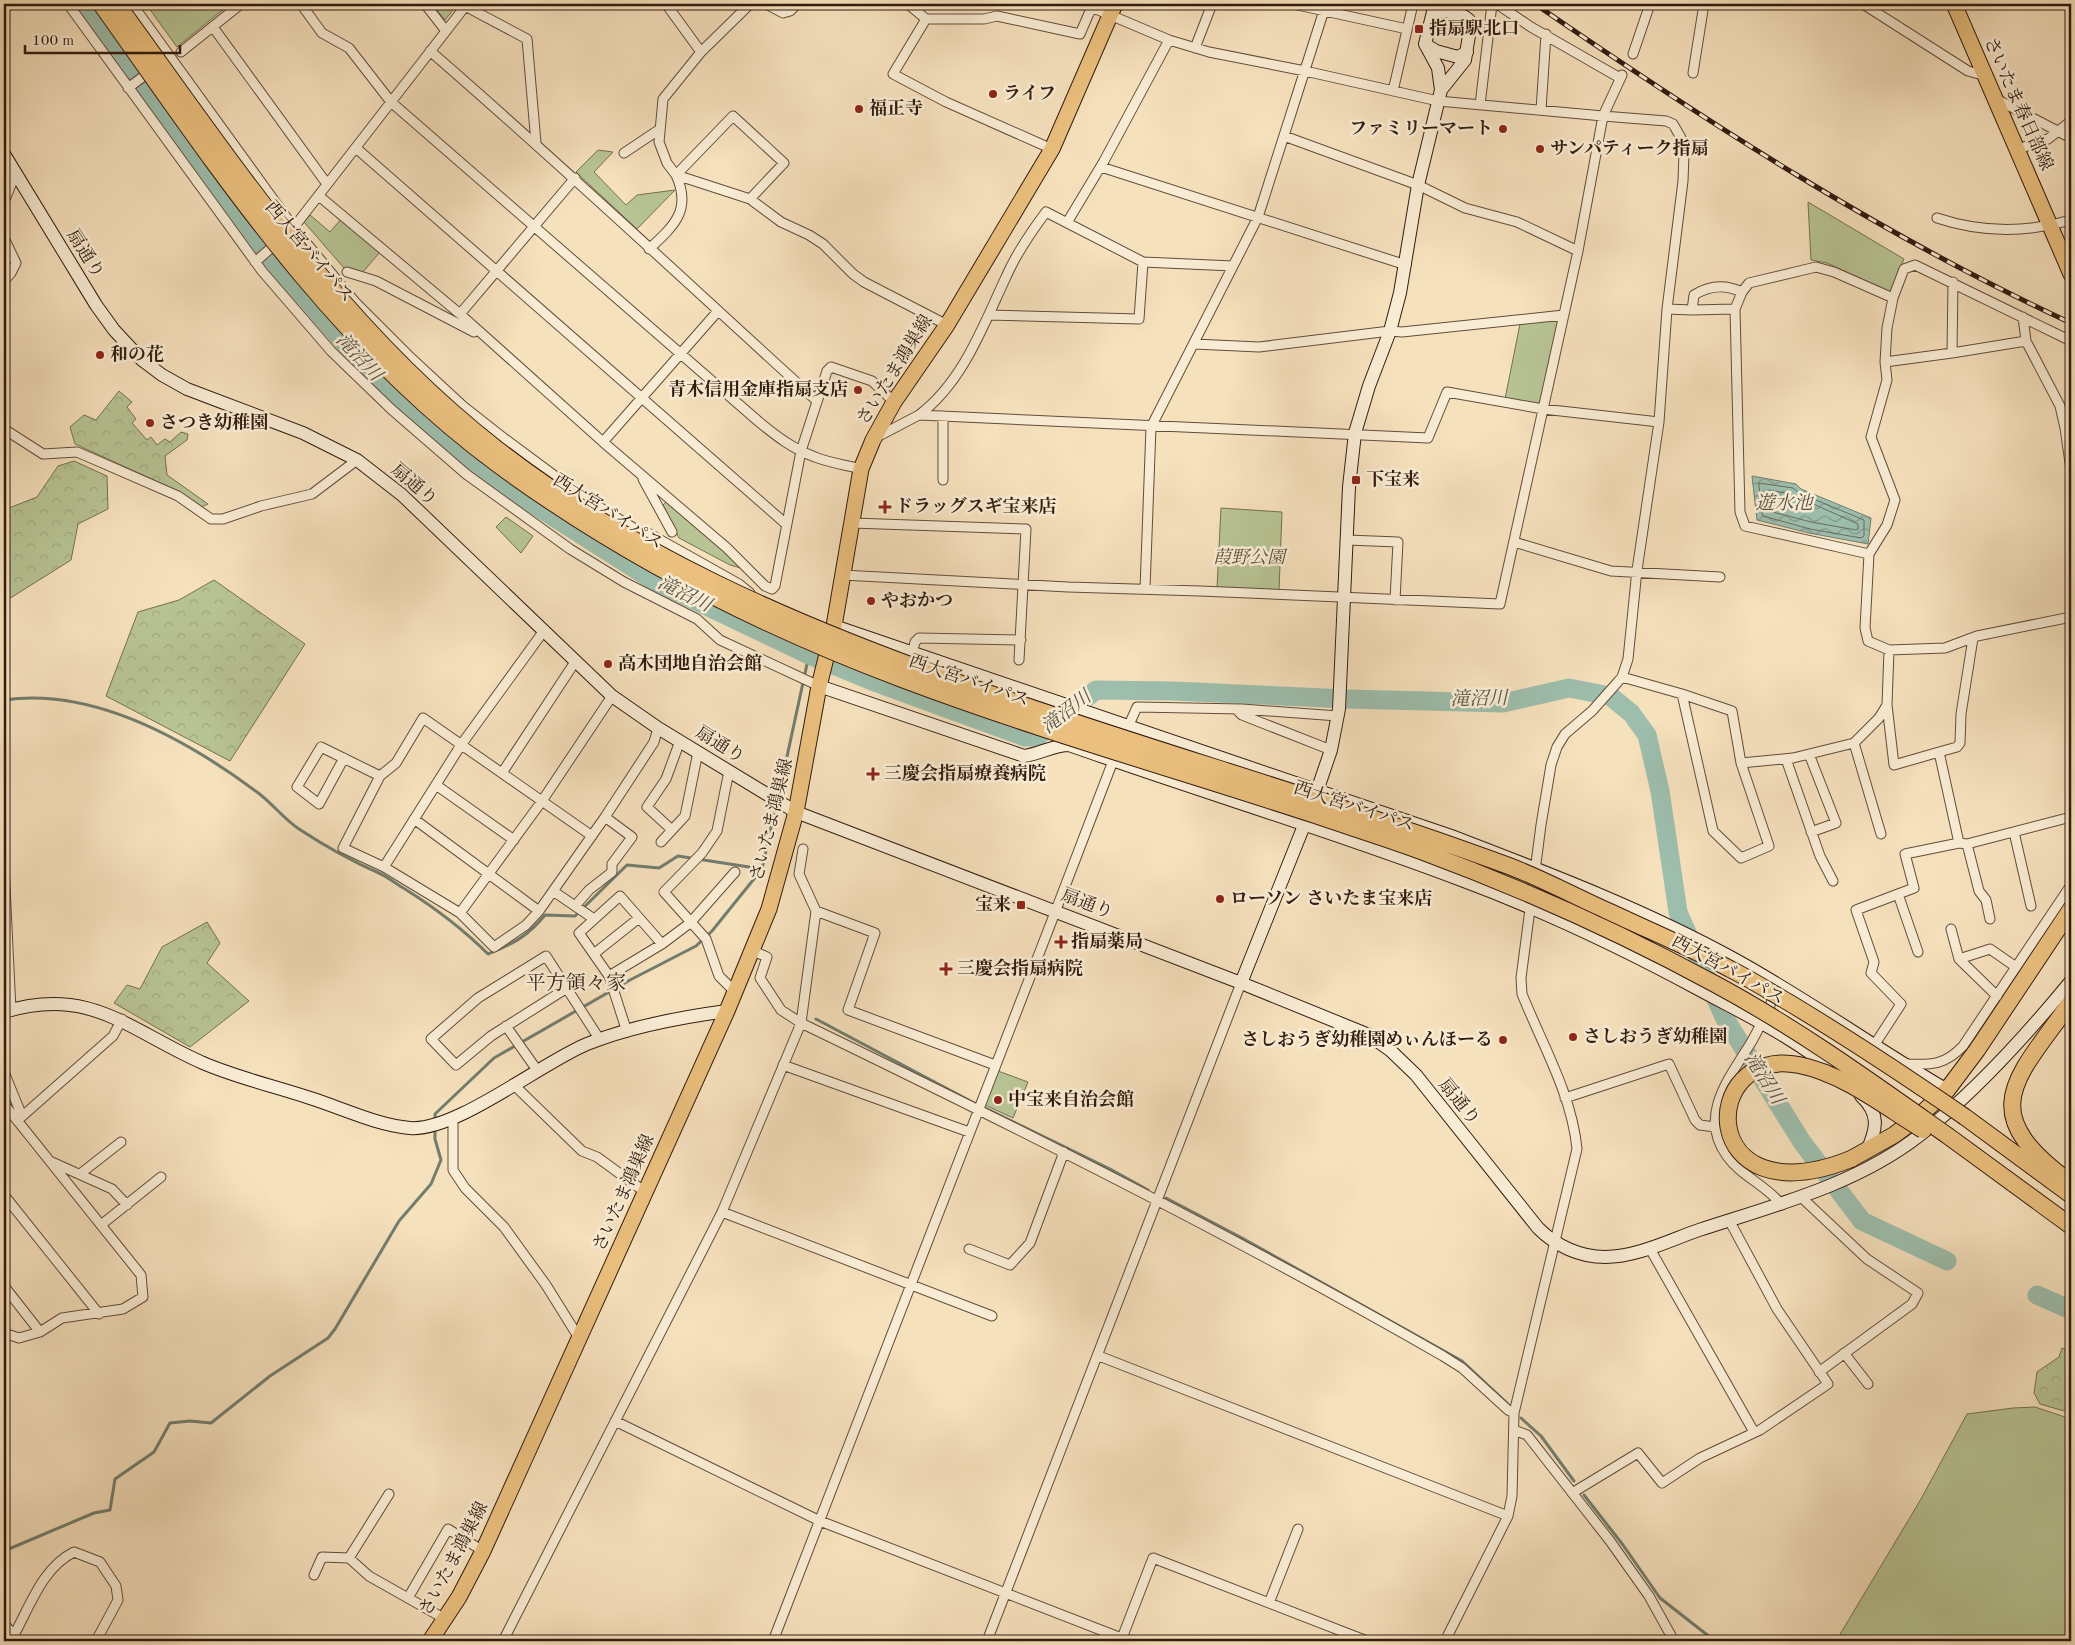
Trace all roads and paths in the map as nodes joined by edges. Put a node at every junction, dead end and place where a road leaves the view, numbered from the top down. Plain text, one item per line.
1 (68, 4) edge
2 (101, 4) edge
3 (117, 4) edge
4 (132, 4) edge
5 (241, 4) edge
6 (302, 4) edge
7 (425, 4) edge
8 (666, 4) edge
9 (750, 4) edge
10 (766, 4) edge
11 (797, 4) edge
12 (906, 4) edge
13 (1212, 4) edge
14 (1293, 4) edge
15 (1413, 4) edge
16 (1492, 4) edge
17 (1497, 4) edge
18 (1650, 4) edge
19 (1704, 4) edge
20 (1863, 4) edge
21 (1954, 4) edge
22 (466, 5) edge
23 (1325, 7) edge
24 (1113, 10) edge
25 (926, 19) junction
26 (213, 27) junction
27 (1407, 29) junction
28 (446, 31) junction
29 (1546, 34) junction
30 (1169, 40) junction
31 (1425, 44) junction
32 (1195, 48) junction
33 (430, 51) junction
34 (180, 52) dead end
35 (702, 52) junction
36 (1466, 52) junction
37 (1633, 54) dead end
38 (171, 58) junction
39 (1305, 71) junction
40 (1693, 73) dead end
41 (1986, 76) junction
42 (128, 88) junction
43 (1393, 91) junction
44 (1439, 95) junction
45 (1996, 99) junction
46 (391, 102) junction
47 (1480, 105) junction
48 (1541, 110) junction
49 (1604, 116) junction
50 (2071, 121) edge
51 (660, 129) junction
52 (2060, 131) junction
53 (1284, 136) junction
54 (2071, 138) edge
55 (536, 143) junction
56 (356, 148) junction
57 (1052, 149) junction
58 (2018, 149) junction
59 (624, 153) dead end
60 (4, 154) edge
61 (1101, 167) junction
62 (16, 175) junction
63 (676, 175) junction
64 (575, 178) junction
65 (327, 184) junction
66 (1418, 185) junction
67 (319, 196) junction
68 (750, 199) junction
69 (4, 202) edge
70 (1258, 217) junction
71 (1937, 218) dead end
72 (2071, 220) edge
73 (1068, 221) junction
74 (534, 226) junction
75 (2051, 226) junction
76 (294, 228) junction
77 (4, 238) edge
78 (649, 250) junction
79 (1578, 251) junction
80 (255, 262) junction
81 (1143, 262) junction
82 (1406, 265) junction
83 (1233, 266) junction
84 (496, 270) junction
85 (347, 272) dead end
86 (2071, 274) edge
87 (4, 281) edge
88 (1953, 282) junction
89 (1742, 292) junction
90 (1893, 298) junction
91 (1667, 309) junction
92 (1692, 310) junction
93 (1735, 310) junction
94 (718, 311) junction
95 (460, 314) junction
96 (1564, 315) junction
97 (989, 316) junction
98 (2023, 317) junction
99 (947, 325) junction
100 (1390, 331) junction
101 (487, 339) junction
102 (2026, 341) junction
103 (2071, 341) edge
104 (1194, 344) junction
105 (681, 353) junction
106 (1952, 353) junction
107 (1885, 362) junction
108 (642, 398) junction
109 (817, 401) junction
110 (894, 402) junction
111 (1543, 409) junction
112 (919, 415) junction
113 (943, 416) junction
114 (1659, 422) junction
115 (1151, 427) junction
116 (2068, 427) edge
117 (4, 429) edge
118 (1356, 433) junction
119 (873, 440) junction
120 (604, 442) junction
121 (801, 451) junction
122 (357, 460) junction
123 (862, 469) junction
124 (2071, 470) edge
125 (641, 474) junction
126 (943, 480) dead end
127 (852, 523) junction
128 (786, 524) junction
129 (672, 532) dead end
130 (1347, 540) junction
131 (1514, 542) junction
132 (1869, 554) junction
133 (1637, 570) junction
134 (842, 575) junction
135 (1720, 577) dead end
136 (1022, 584) junction
137 (1145, 589) junction
138 (1344, 598) junction
139 (1395, 600) junction
140 (2071, 617) edge
141 (834, 626) junction
142 (543, 632) junction
143 (1973, 638) junction
144 (1022, 640) junction
145 (1889, 650) junction
146 (912, 654) junction
147 (1019, 660) dead end
148 (575, 662) junction
149 (1619, 680) junction
150 (820, 682) junction
151 (1682, 694) junction
152 (612, 696) junction
153 (1887, 705) junction
154 (1236, 709) junction
155 (1339, 712) junction
156 (1128, 727) junction
157 (658, 728) junction
158 (2071, 734) edge
159 (2071, 740) edge
160 (680, 741) junction
161 (1854, 744) junction
162 (461, 745) junction
163 (1331, 750) junction
164 (698, 752) junction
165 (1938, 752) junction
166 (1809, 754) junction
167 (344, 758) junction
168 (1786, 759) junction
169 (1113, 761) junction
170 (1741, 763) junction
171 (729, 771) junction
172 (502, 774) junction
173 (380, 776) junction
174 (436, 785) junction
175 (1318, 790) junction
176 (542, 801) junction
177 (796, 812) junction
178 (605, 817) junction
179 (2071, 817) edge
180 (414, 819) junction
181 (1304, 825) junction
182 (672, 830) junction
183 (1811, 832) junction
184 (2014, 832) junction
185 (1881, 834) dead end
186 (592, 836) junction
187 (514, 840) junction
188 (661, 842) dead end
189 (1963, 844) junction
190 (803, 849) dead end
191 (4, 865) edge
192 (384, 866) junction
193 (1535, 868) junction
194 (735, 872) dead end
195 (490, 874) junction
196 (1833, 881) dead end
197 (2071, 885) edge
198 (553, 891) junction
199 (1898, 894) junction
200 (575, 906) junction
201 (2031, 906) dead end
202 (1531, 908) junction
203 (2071, 910) edge
204 (539, 911) junction
205 (816, 911) junction
206 (1057, 911) junction
207 (460, 913) junction
208 (639, 918) junction
209 (594, 919) junction
210 (1990, 919) dead end
211 (690, 923) junction
212 (1951, 929) dead end
213 (662, 944) junction
214 (753, 951) junction
215 (1918, 952) dead end
216 (595, 953) junction
217 (1959, 959) junction
218 (2016, 967) junction
219 (609, 976) junction
220 (2071, 981) edge
221 (1241, 983) junction
222 (1780, 985) junction
223 (567, 988) junction
224 (735, 992) junction
225 (2003, 998) junction
226 (2071, 1002) edge
227 (7, 1011) edge
228 (727, 1011) junction
229 (122, 1019) junction
230 (801, 1023) junction
231 (506, 1026) junction
232 (1758, 1029) junction
233 (627, 1032) junction
234 (600, 1040) junction
235 (1875, 1044) junction
236 (995, 1064) junction
237 (1907, 1064) junction
238 (783, 1065) junction
239 (537, 1070) junction
240 (4, 1072) edge
241 (513, 1084) junction
242 (1947, 1090) junction
243 (1565, 1098) junction
244 (4, 1104) edge
245 (977, 1109) junction
246 (7, 1114) edge
247 (20, 1118) junction
248 (453, 1119) junction
249 (1715, 1127) junction
250 (969, 1132) junction
251 (1946, 1140) junction
252 (121, 1142) dead end
253 (1905, 1146) junction
254 (1867, 1151) junction
255 (1064, 1152) junction
256 (51, 1162) junction
257 (2049, 1173) junction
258 (80, 1174) junction
259 (161, 1177) dead end
260 (2071, 1183) edge
261 (645, 1192) junction
262 (4, 1195) edge
263 (2071, 1195) edge
264 (1801, 1197) junction
265 (1158, 1200) junction
266 (127, 1205) junction
267 (1782, 1205) junction
268 (722, 1212) junction
269 (1729, 1220) junction
270 (101, 1225) junction
271 (2071, 1226) edge
272 (1555, 1242) junction
273 (1649, 1247) junction
274 (969, 1249) dead end
275 (4, 1286) edge
276 (912, 1286) junction
277 (99, 1314) junction
278 (992, 1316) dead end
279 (40, 1332) junction
280 (4, 1333) edge
281 (579, 1338) junction
282 (1844, 1353) junction
283 (1099, 1356) junction
284 (1819, 1372) junction
285 (1868, 1384) dead end
286 (1514, 1413) junction
287 (615, 1421) junction
288 (1514, 1430) junction
289 (1754, 1432) junction
290 (1572, 1493) junction
291 (389, 1494) dead end
292 (1508, 1516) junction
293 (820, 1521) junction
294 (1298, 1529) dead end
295 (483, 1550) junction
296 (349, 1558) junction
297 (314, 1575) dead end
298 (1006, 1594) junction
299 (408, 1598) junction
300 (1269, 1603) junction
301 (445, 1619) junction
302 (4, 1624) edge
303 (13, 1638) edge
304 (1126, 1640) edge
305 (96, 1641) edge
306 (430, 1641) edge
307 (503, 1641) edge
308 (773, 1641) edge
309 (988, 1641) edge
310 (1367, 1641) edge
311 (1445, 1641) edge
312 (1674, 1641) edge

1 - 42 street
2 - 251 highway, 西大宮バイパス, bridge
3 - 257 highway, 西大宮バイパス, bridge
4 - 38 street
5 - 26 street
6 - 46 street
7 - 28 street
8 - 35 street
9 - 35 street
10 - 11 street
12 - 25 street
13 - 32 street
14 - 23 street
15 - 27 street
16 - 47 street
17 - 29 street
18 - 37 street
19 - 40 street
20 - 41 street
21 - 41 main road, さいたま春日部線
22 - 28 street
22 - 55 street
23 - 27 street
23 - 39 street
24 - 25 street
24 - 30 street
24 - 57 main road, さいたま鴻巣線
25 - 57 street
26 - 34 street
26 - 65 street
27 - 43 street
28 - 33 street
29 - 48 street
29 - 49 street
30 - 32 street
30 - 61 street
31 - 36 street
31 - 36 street
31 - 44 street
32 - 39 street
33 - 46 street
33 - 55 street
35 - 51 street
36 - 44 street
38 - 42 street
38 - 76 street
39 - 43 street
39 - 53 street
41 - 45 main road, さいたま春日部線
42 - 80 street
43 - 44 street
44 - 47 street
44 - 66 street
45 - 52 street
45 - 58 main road, さいたま春日部線
46 - 56 street
46 - 74 street
47 - 48 street
48 - 49 street
49 - 79 street
49 - 91 street
50 - 52 street
51 - 59 street
51 - 63 street
52 - 54 street
52 - 58 street
53 - 66 street
53 - 70 street
55 - 64 street
56 - 65 street
56 - 84 street
57 - 99 main road, さいたま鴻巣線
58 - 75 main road, さいたま春日部線
60 - 62 street, 扇通り
61 - 70 street
61 - 73 street
62 - 69 street
62 - 122 street, 扇通り
63 - 68 street
63 - 68 street
63 - 78 street
64 - 74 street
64 - 78 street
65 - 67 street
66 - 79 street
66 - 82 street
67 - 76 street
67 - 95 street
68 - 99 street
70 - 82 street
70 - 83 street
71 - 75 street
72 - 75 street
73 - 81 street
73 - 97 street
74 - 84 street
74 - 105 street
75 - 86 main road, さいたま春日部線
76 - 80 street
76 - 141 street
77 - 87 street
78 - 94 street
79 - 96 street
80 - 150 street
81 - 83 street
81 - 97 street
82 - 100 street
83 - 104 street
84 - 95 street
84 - 108 street
85 - 101 street
88 - 90 street
88 - 98 street
88 - 106 street
89 - 90 street
89 - 92 street
89 - 93 street
90 - 107 street
91 - 92 street
91 - 114 street
92 - 93 street
93 - 132 street
94 - 105 street
94 - 109 street
95 - 101 street
96 - 100 street
96 - 111 street
97 - 112 street
98 - 102 street
98 - 103 street
99 - 110 main road, さいたま鴻巣線
100 - 104 street
100 - 118 street
101 - 120 street
102 - 106 street
102 - 116 street
104 - 115 street
105 - 108 street
105 - 121 street
106 - 107 street
107 - 132 street
108 - 120 street
108 - 128 street
109 - 110 street
109 - 121 street
110 - 119 main road, さいたま鴻巣線
111 - 114 street
111 - 118 street
111 - 131 street
112 - 113 street
112 - 119 street
113 - 115 street
113 - 126 street
114 - 133 street
115 - 118 street
115 - 137 street
116 - 124 street
117 - 122 street
118 - 130 street
119 - 123 main road, さいたま鴻巣線
120 - 125 street
121 - 123 street
121 - 128 street
122 - 142 street, 扇通り
123 - 127 main road, さいたま鴻巣線
125 - 128 street
125 - 129 street
127 - 134 main road, さいたま鴻巣線
127 - 136 street
130 - 138 street
130 - 139 street
131 - 133 street
131 - 139 street
132 - 145 street
133 - 135 street
133 - 149 street
134 - 136 street
134 - 141 main road, さいたま鴻巣線
136 - 137 street
136 - 144 street
137 - 138 street
138 - 139 street
138 - 155 street
140 - 143 street
141 - 146 street
141 - 150 main road, さいたま鴻巣線
142 - 148 street, 扇通り
142 - 162 street
143 - 145 street
143 - 165 street
144 - 146 street
144 - 147 street
145 - 153 street
146 - 156 street
148 - 152 street, 扇通り
148 - 172 street
149 - 151 street
149 - 193 street
150 - 169 street
150 - 177 main road, さいたま鴻巣線
151 - 170 street
151 - 170 street
152 - 157 street, 扇通り
152 - 176 street
153 - 161 street
153 - 165 street
154 - 155 street
154 - 156 street
154 - 163 street
155 - 163 street
156 - 175 street
157 - 160 street, 扇通り
157 - 178 street
158 - 159 street
160 - 164 street, 扇通り
160 - 182 street
161 - 166 street
161 - 185 street
162 - 172 street
162 - 173 street
162 - 174 street
163 - 175 street
164 - 171 street, 扇通り
164 - 182 street
165 - 189 street
166 - 168 street
166 - 183 street
167 - 167 street
167 - 173 street
168 - 170 street
168 - 183 street
169 - 181 street
169 - 206 street
171 - 177 street, 扇通り
171 - 211 street
172 - 176 street
173 - 192 street
174 - 180 street
174 - 187 street
175 - 181 street
175 - 193 street
176 - 186 street
176 - 187 street
177 - 206 street, 扇通り
177 - 214 main road, さいたま鴻巣線
178 - 186 street
178 - 200 street
179 - 184 street
180 - 192 street
180 - 195 street
181 - 202 street
181 - 221 street
182 - 188 street
183 - 196 street
184 - 189 street
184 - 201 street
186 - 198 street
187 - 195 street
189 - 199 street
189 - 210 street
190 - 205 street
191 - 227 street
192 - 207 street
193 - 202 street
193 - 222 street
194 - 211 street
195 - 204 street
195 - 207 street
197 - 218 street
198 - 200 street
198 - 204 street
199 - 215 street
199 - 235 street
200 - 209 street
202 - 232 street
202 - 243 street
203 - 225 highway
204 - 207 street
205 - 230 street
205 - 236 street
206 - 221 street, 扇通り
206 - 236 street
208 - 209 street
208 - 213 street
208 - 216 street
209 - 216 street
211 - 213 street
211 - 224 street
212 - 217 street
213 - 219 street
214 - 224 main road, さいたま鴻巣線
214 - 230 street
216 - 219 street
217 - 218 street
217 - 225 street
218 - 225 street
219 - 233 street
220 - 253 street
221 - 265 street
221 - 272 street, 扇通り
222 - 232 street
222 - 235 street
223 - 231 street
223 - 231 street
223 - 234 street
224 - 228 main road, さいたま鴻巣線
225 - 237 street
225 - 242 highway
225 - 253 street
226 - 257 highway
227 - 229 street
228 - 233 street
228 - 261 main road, さいたま鴻巣線
229 - 247 street
229 - 248 street
230 - 238 street
230 - 245 street
231 - 239 street
232 - 249 street
232 - 254 street
233 - 234 street
234 - 239 street
235 - 237 street
236 - 245 street
237 - 242 street
238 - 250 street
238 - 268 street
239 - 241 street
240 - 247 street
241 - 248 street
241 - 261 street
242 - 254 highway
243 - 249 street
243 - 272 street
244 - 246 street
245 - 250 street
245 - 255 street
246 - 247 street
247 - 256 street
248 - 281 street
249 - 267 street
250 - 276 street
251 - 254 highway, bridge
251 - 271 highway
252 - 258 street
253 - 264 street, 扇通り
255 - 265 street
255 - 274 street
256 - 258 street
256 - 270 street
257 - 260 highway
257 - 263 highway
258 - 266 street
259 - 266 street
261 - 281 main road, さいたま鴻巣線
262 - 277 street
264 - 267 street, 扇通り
264 - 282 street
265 - 283 street
265 - 286 street
266 - 270 street
267 - 269 street, 扇通り
268 - 276 street
268 - 287 street
269 - 273 street, 扇通り
269 - 284 street
270 - 277 street
272 - 273 street, 扇通り
272 - 286 street
273 - 289 street
275 - 279 street
276 - 278 street
276 - 293 street
277 - 279 street
279 - 280 street
281 - 295 main road, さいたま鴻巣線
282 - 284 street
282 - 285 street
283 - 292 street
283 - 298 street
284 - 289 street
286 - 288 street
287 - 293 street
287 - 307 street
288 - 290 street
288 - 292 street
289 - 290 street
290 - 312 street
291 - 296 street
292 - 311 street
293 - 298 street
293 - 308 street
294 - 300 street
295 - 299 street
295 - 301 main road, さいたま鴻巣線
296 - 297 street
296 - 299 street
298 - 304 street
298 - 309 street
299 - 301 street
300 - 304 street
300 - 310 street
301 - 306 main road, さいたま鴻巣線
302 - 303 street
303 - 305 street

